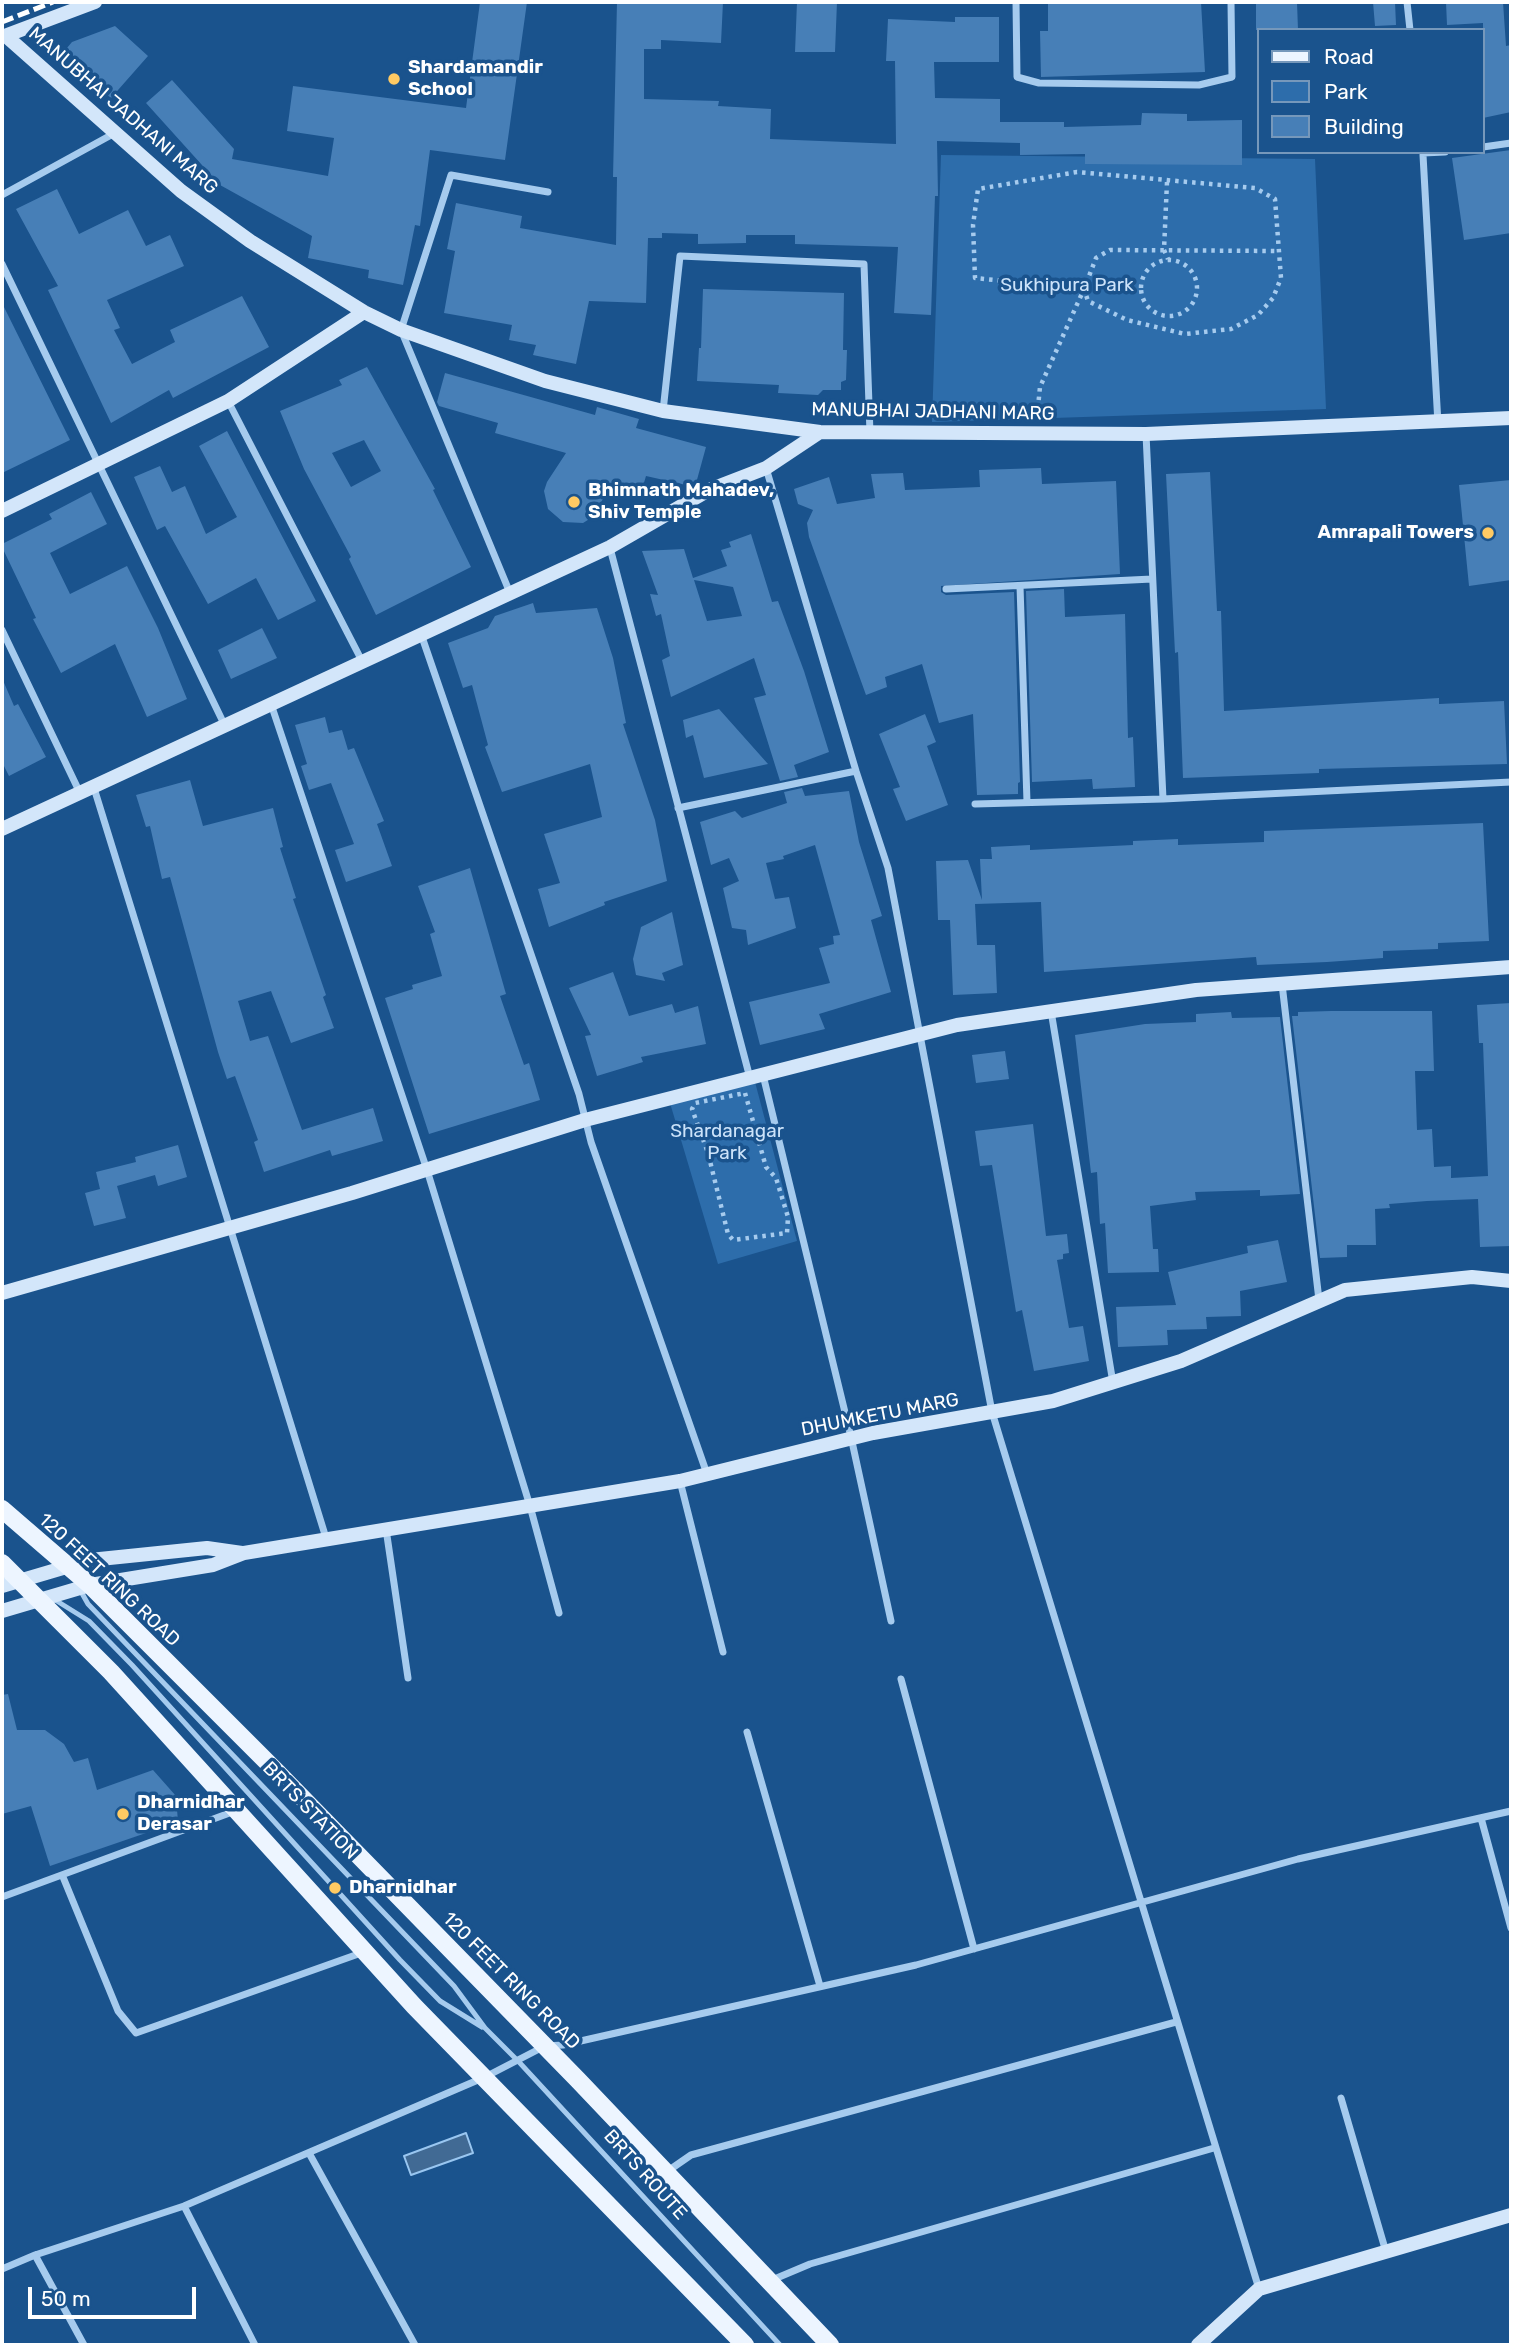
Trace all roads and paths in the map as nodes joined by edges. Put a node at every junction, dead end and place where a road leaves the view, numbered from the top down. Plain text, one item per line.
1 (95, 2) edge
2 (1016, 2) edge
3 (1231, 2) edge
4 (1407, 2) edge
5 (1410, 28) edge
6 (4, 37) edge
7 (113, 134) junction
8 (1511, 143) edge
9 (1485, 147) edge
10 (1423, 154) edge
11 (1167, 182) junction
12 (548, 192) dead end
13 (2, 195) edge
14 (1164, 250) junction
15 (1278, 250) junction
16 (1168, 259) junction
17 (2, 264) edge
18 (1084, 289) junction
19 (364, 312) junction
20 (1169, 316) junction
21 (401, 330) junction
22 (1167, 330) junction
23 (228, 401) junction
24 (663, 411) junction
25 (1037, 417) dead end
26 (1511, 418) edge
27 (1438, 424) junction
28 (820, 432) junction
29 (870, 433) junction
30 (1146, 434) junction
31 (96, 464) junction
32 (766, 468) junction
33 (2, 511) edge
34 (610, 547) junction
35 (1152, 579) junction
36 (1020, 586) junction
37 (946, 589) dead end
38 (510, 593) junction
39 (2, 630) edge
40 (421, 634) junction
41 (362, 661) junction
42 (271, 704) junction
43 (225, 726) junction
44 (856, 771) junction
45 (1511, 782) edge
46 (87, 791) junction
47 (1163, 799) junction
48 (1027, 803) junction
49 (975, 804) dead end
50 (678, 808) junction
51 (2, 830) edge
52 (1511, 967) edge
53 (1282, 984) junction
54 (1051, 1011) junction
55 (919, 1034) junction
56 (756, 1076) junction
57 (745, 1093) joint
58 (585, 1121) junction
59 (427, 1170) junction
60 (232, 1227) junction
61 (1511, 1281) edge
62 (2, 1293) edge
63 (1319, 1301) junction
64 (1113, 1383) junction
65 (992, 1412) junction
66 (850, 1437) junction
67 (707, 1474) junction
68 (680, 1481) junction
69 (530, 1506) junction
70 (2, 1509) edge
71 (386, 1528) junction
72 (326, 1538) junction
73 (244, 1553) junction
74 (3, 1565) edge
75 (68, 1566) junction
76 (20, 1580) junction
77 (2, 1586) edge
78 (84, 1587) junction
79 (46, 1599) junction
80 (2, 1611) edge
81 (559, 1613) dead end
82 (891, 1621) dead end
83 (723, 1653) dead end
84 (408, 1678) dead end
85 (901, 1679) dead end
86 (747, 1732) dead end
87 (236, 1811) junction
88 (1511, 1811) edge
89 (1481, 1818) junction
90 (63, 1877) junction
91 (2, 1897) edge
92 (1139, 1903) junction
93 (1511, 1928) edge
94 (974, 1949) junction
95 (366, 1952) junction
96 (820, 1986) junction
97 (1177, 2022) junction
98 (485, 2028) junction
99 (545, 2046) junction
100 (519, 2062) junction
101 (485, 2077) junction
102 (1341, 2098) dead end
103 (1214, 2148) junction
104 (309, 2153) junction
105 (664, 2173) junction
106 (184, 2206) junction
107 (1511, 2215) edge
108 (1386, 2252) junction
109 (35, 2255) junction
110 (2, 2269) edge
111 (768, 2282) junction
112 (1259, 2289) junction
113 (84, 2345) edge
114 (255, 2345) edge
115 (415, 2345) edge
116 (745, 2345) edge
117 (780, 2345) edge
118 (830, 2345) edge
119 (1198, 2345) edge

1 - 6 street
2 - 3 street
4 - 5 street
6 - 7 street, MANUBHAI JADHANI MARG
7 - 13 street
7 - 19 street, MANUBHAI JADHANI MARG
8 - 9 street
10 - 27 street
11 - 14 path
11 - 15 path
11 - 18 path
12 - 21 street
14 - 15 path
14 - 16 path
14 - 18 path
15 - 22 path
16 - 20 path
16 - 20 path
17 - 31 street
18 - 22 path
18 - 25 path
19 - 21 street, MANUBHAI JADHANI MARG
19 - 23 street
20 - 22 path
21 - 24 street, MANUBHAI JADHANI MARG
21 - 38 street
23 - 31 street
23 - 41 street
24 - 28 street, MANUBHAI JADHANI MARG
24 - 29 street
26 - 27 street, MANUBHAI JADHANI MARG
27 - 30 street, MANUBHAI JADHANI MARG
28 - 29 street, MANUBHAI JADHANI MARG
28 - 32 street
29 - 30 street, MANUBHAI JADHANI MARG
30 - 35 street
31 - 33 street
31 - 43 street
32 - 34 street
32 - 44 street
34 - 38 street
34 - 50 street
35 - 36 street
35 - 47 street
36 - 37 street
36 - 48 street
38 - 40 street
39 - 46 street
40 - 41 street
40 - 58 street
41 - 42 street
42 - 43 street
42 - 59 street
43 - 46 street
44 - 50 street
44 - 55 street
45 - 47 street
46 - 51 street
46 - 60 street
47 - 48 street
48 - 49 street
50 - 56 street
52 - 53 street
53 - 54 street
53 - 63 street
54 - 55 street
54 - 64 street
55 - 56 street
55 - 65 street
56 - 58 street
56 - 66 street
57 - 57 path
58 - 59 street
58 - 67 street
59 - 60 street
59 - 69 street
60 - 62 street
60 - 72 street
61 - 63 street, DHUMKETU MARG
63 - 64 street, DHUMKETU MARG
64 - 65 street, DHUMKETU MARG
65 - 66 street, DHUMKETU MARG
65 - 92 street
66 - 67 street, DHUMKETU MARG
66 - 82 street
67 - 68 street, DHUMKETU MARG
68 - 69 street, DHUMKETU MARG
68 - 83 street
69 - 71 street, DHUMKETU MARG
69 - 81 street
70 - 75 main road, 120 FEET RING ROAD
71 - 72 street, DHUMKETU MARG
71 - 84 street
72 - 73 street, DHUMKETU MARG
73 - 75 street
73 - 78 street
74 - 76 main road
75 - 76 street
75 - 78 main road, 120 FEET RING ROAD
76 - 77 street
76 - 79 main road
78 - 79 street
78 - 98 lane, BRTS STATION
78 - 99 main road, 120 FEET RING ROAD
79 - 80 street
79 - 87 main road
79 - 98 lane, BRTS STATION
85 - 94 street
86 - 96 street
87 - 90 street
87 - 95 main road
88 - 89 street
89 - 92 street
89 - 93 street
90 - 91 street
90 - 95 street
92 - 94 street
92 - 97 street
94 - 96 street
95 - 101 main road
96 - 99 street
97 - 103 street
97 - 105 street
98 - 100 lane, BRTS ROUTE
99 - 100 street
99 - 105 main road, 120 FEET RING ROAD
100 - 101 street
100 - 117 lane, BRTS ROUTE
101 - 104 street
101 - 116 main road
102 - 108 street
103 - 111 street
103 - 112 street
104 - 106 street
104 - 115 street
105 - 111 main road, 120 FEET RING ROAD
106 - 109 street
106 - 114 street
107 - 108 street
108 - 112 street
109 - 110 street
109 - 113 street
111 - 118 main road, 120 FEET RING ROAD
112 - 119 street

